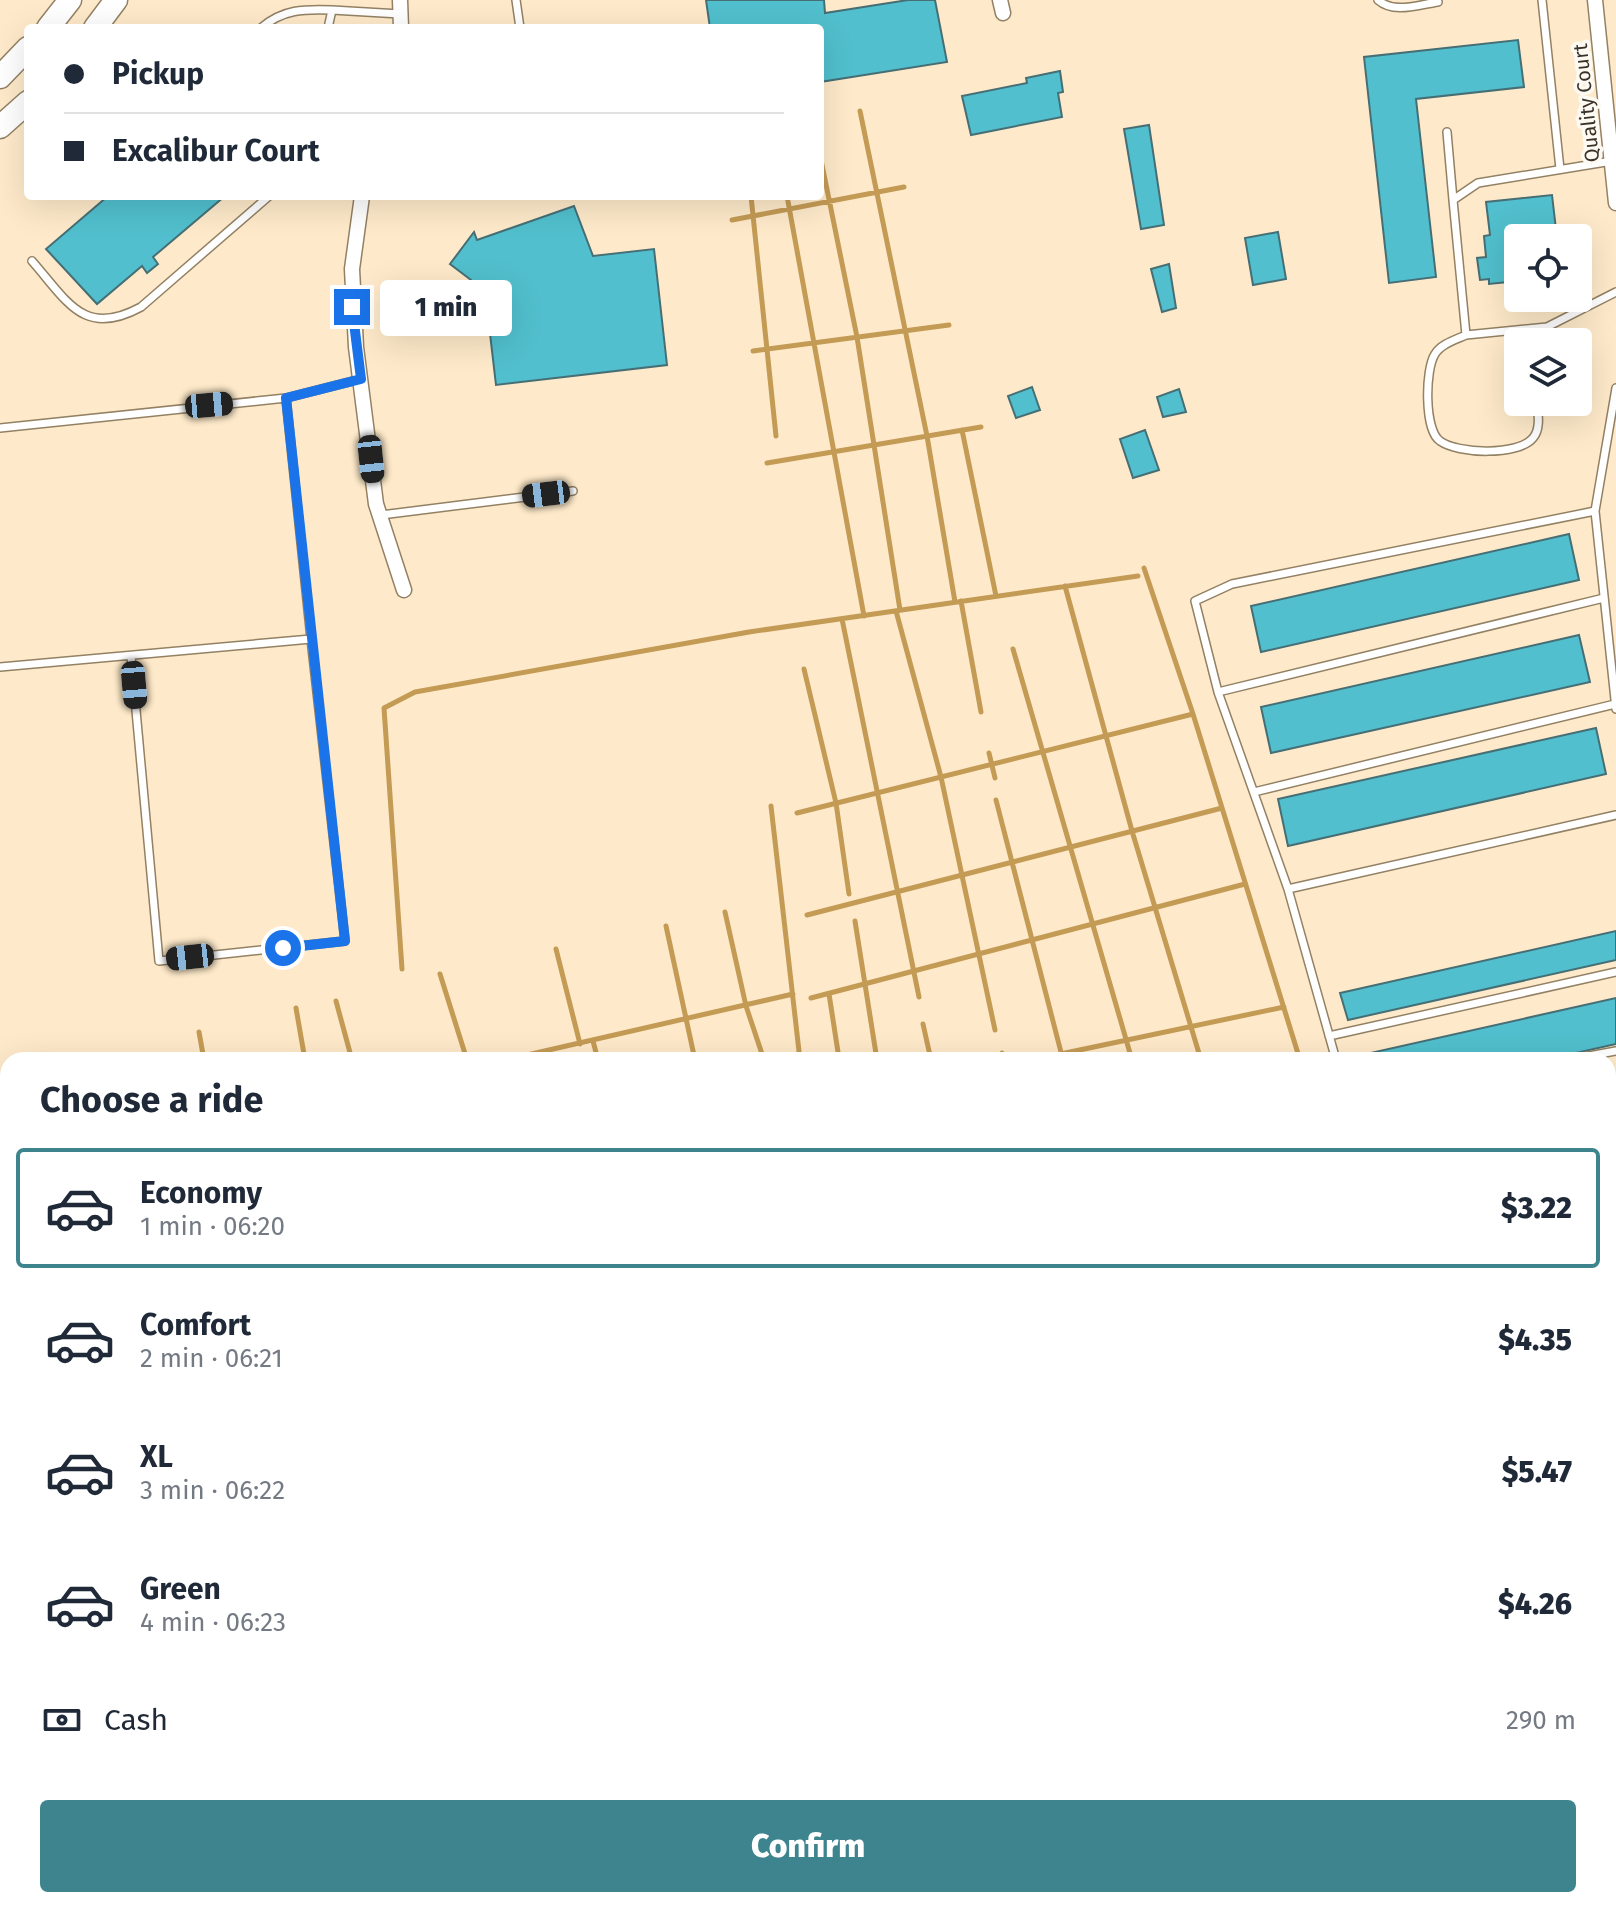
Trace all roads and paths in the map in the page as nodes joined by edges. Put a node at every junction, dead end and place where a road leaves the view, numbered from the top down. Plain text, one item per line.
1 (70, 0) edge
2 (116, 0) edge
3 (516, 0) edge
4 (1378, 0) edge
5 (1542, 0) edge
6 (1595, 0) edge
7 (1440, 1) edge
8 (332, 10) junction
9 (400, 14) edge
10 (51, 24) edge
11 (98, 24) edge
12 (265, 24) edge
13 (329, 24) edge
14 (519, 24) edge
15 (24, 52) edge
16 (0, 77) edge
17 (24, 106) edge
18 (0, 127) edge
19 (1447, 132) dead end
20 (1612, 161) junction
21 (1560, 169) junction
22 (264, 200) edge
23 (361, 200) edge
24 (1453, 200) junction
25 (1616, 203) edge
26 (32, 261) dead end
27 (1616, 292) edge
28 (1537, 328) edge
29 (1504, 332) edge
30 (1466, 335) junction
31 (361, 379) junction
32 (1616, 388) edge
33 (286, 398) junction
34 (1537, 416) edge
35 (0, 428) edge
36 (573, 491) dead end
37 (1595, 511) junction
38 (380, 515) junction
39 (404, 590) dead end
40 (1604, 598) junction
41 (311, 639) junction
42 (131, 656) junction
43 (0, 667) edge
44 (1218, 692) junction
45 (1616, 706) edge
46 (1254, 792) junction
47 (1616, 815) edge
48 (1288, 889) junction
49 (1616, 972) edge
50 (1329, 1036) junction
51 (1334, 1052) edge

1 - 10 main road
2 - 11 main road
3 - 14 lane
4 - 7 lane
5 - 21 lane
6 - 20 street, Quality Court
8 - 9 lane
8 - 12 lane
8 - 13 lane
15 - 16 main road
17 - 18 main road
19 - 24 lane
20 - 21 lane
20 - 25 street, Quality Court
21 - 24 lane
22 - 26 lane
23 - 31 street
24 - 30 lane
27 - 28 lane
29 - 30 lane
30 - 34 lane
31 - 33 lane
31 - 38 street
32 - 37 lane
33 - 35 lane
33 - 41 lane
36 - 38 lane
37 - 40 lane
37 - 44 lane
38 - 39 street
40 - 44 lane
40 - 45 lane
41 - 42 lane
41 - 42 lane
42 - 43 lane
44 - 46 lane
45 - 46 lane
46 - 48 lane
47 - 48 lane
48 - 50 lane
49 - 50 lane
50 - 51 lane

